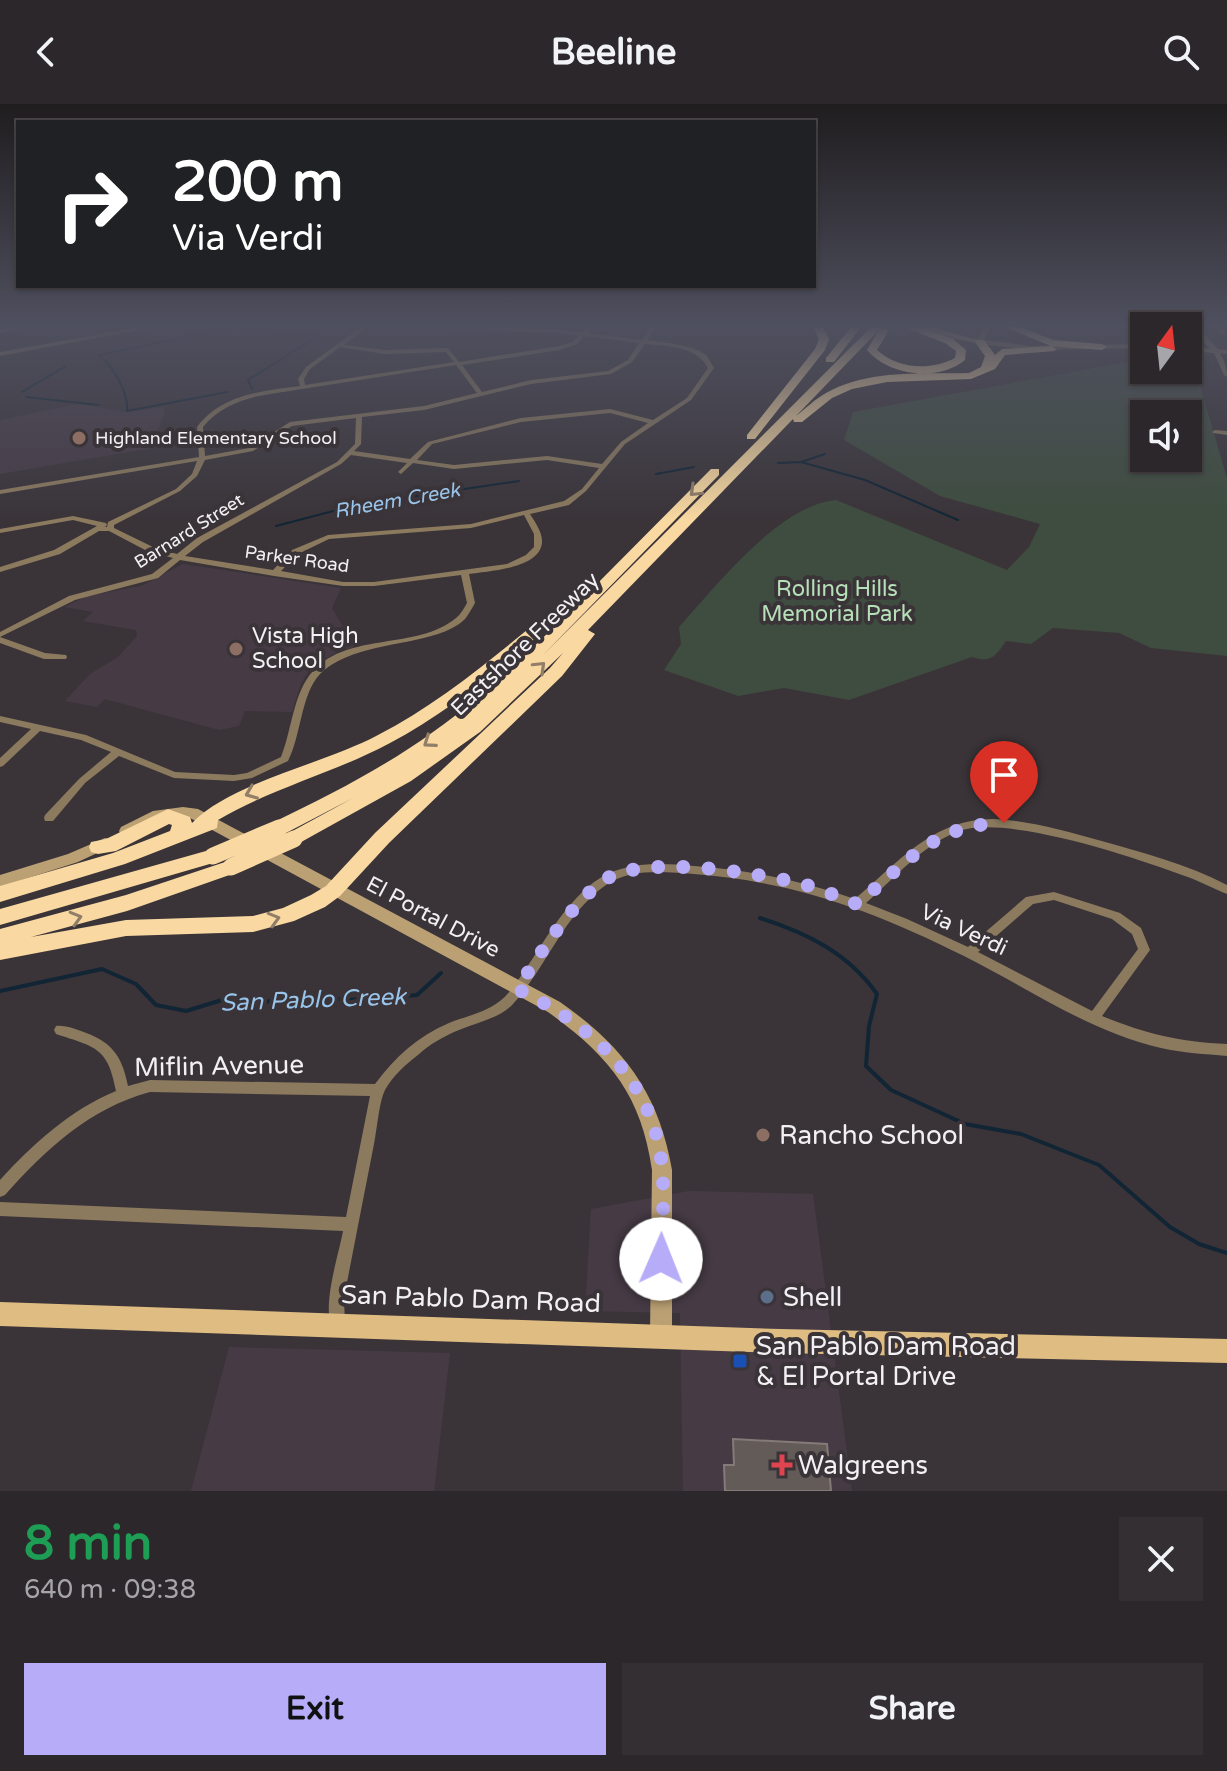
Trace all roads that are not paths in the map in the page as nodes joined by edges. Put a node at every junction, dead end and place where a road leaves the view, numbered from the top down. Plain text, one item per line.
1 (274, 392) edge
2 (478, 392) edge
3 (494, 392) edge
4 (695, 392) edge
5 (786, 392) edge
6 (797, 392) edge
7 (812, 392) edge
8 (838, 392) edge
9 (481, 395) junction
10 (359, 415) junction
11 (651, 422) junction
12 (1215, 432) dead end
13 (1227, 433) edge
14 (751, 437) junction
15 (352, 453) junction
16 (202, 458) junction
17 (411, 461) junction
18 (742, 462) junction
19 (602, 466) junction
20 (401, 472) dead end
21 (0, 492) edge
22 (527, 515) junction
23 (106, 527) junction
24 (0, 531) edge
25 (629, 556) junction
26 (178, 557) junction
27 (0, 570) edge
28 (465, 573) junction
29 (274, 574) junction
30 (625, 579) junction
31 (0, 638) edge
32 (63, 657) dead end
33 (0, 719) edge
34 (38, 727) junction
35 (116, 753) junction
36 (0, 764) edge
37 (49, 818) dead end
38 (207, 821) junction
39 (286, 834) junction
40 (177, 836) junction
41 (98, 847) junction
42 (0, 881) edge
43 (1227, 890) edge
44 (333, 891) junction
45 (0, 894) edge
46 (857, 904) junction
47 (0, 917) edge
48 (0, 937) edge
49 (0, 951) edge
50 (969, 953) junction
51 (517, 989) junction
52 (1094, 1018) junction
53 (60, 1030) dead end
54 (1227, 1050) edge
55 (378, 1090) junction
56 (122, 1091) junction
57 (0, 1190) edge
58 (0, 1209) edge
59 (352, 1224) junction
60 (0, 1314) edge
61 (337, 1325) junction
62 (661, 1335) junction
63 (1227, 1351) edge

1 - 16 street
2 - 9 street
3 - 9 street
4 - 11 street
5 - 14 highway
6 - 14 highway, Eastshore Freeway
7 - 18 highway, Eastshore Freeway
8 - 18 highway
9 - 10 street
10 - 15 street
10 - 16 street
11 - 17 street
11 - 19 street
12 - 13 street
14 -> 25 highway, Eastshore Freeway
15 - 17 street
15 - 26 street, Barnard Street
16 - 21 street
16 - 23 street
17 - 19 street
17 - 20 street
18 - 30 highway, Eastshore Freeway
19 - 22 street
22 - 28 street, Parker Road
22 - 29 street
23 - 24 street, Parker Road
23 - 26 street, Parker Road
23 - 27 street
25 -> 38 highway
25 -> 39 highway, Eastshore Freeway
26 - 29 street, Parker Road
26 - 31 street, Barnard Street
28 - 29 street, Parker Road
28 - 35 street
39 -> 30 highway, Eastshore Freeway
30 - 44 highway
31 - 32 street
33 - 34 street
34 - 35 street
34 - 36 street
35 - 37 street
38 - 40 highway
38 - 41 main road, El Portal Drive
38 - 44 main road, El Portal Drive
39 - 47 highway, Eastshore Freeway, bridge
48 -> 39 highway, Eastshore Freeway, bridge
40 - 41 highway
40 - 45 highway
41 - 42 main road, El Portal Drive
43 - 46 street
49 -> 44 highway
44 - 51 main road, El Portal Drive
46 - 50 street, Via Verdi
46 - 51 street, Via Verdi
50 - 52 street, Via Verdi
50 - 52 street
51 - 55 street, Via Verdi
51 - 62 main road, El Portal Drive
52 - 54 street, Via Verdi
53 - 56 street
55 - 56 street, Miflin Avenue
55 - 59 street
56 - 57 street, Miflin Avenue
58 - 59 street
59 - 61 street
60 - 61 main road, San Pablo Dam Road
61 - 62 main road, San Pablo Dam Road
62 - 63 main road, San Pablo Dam Road

